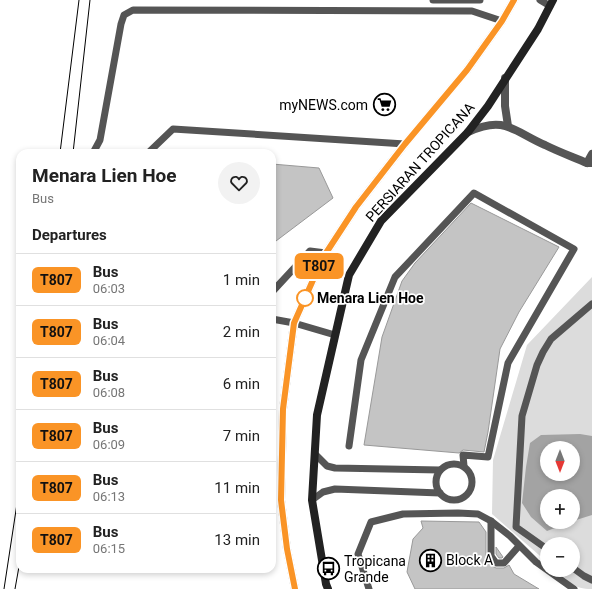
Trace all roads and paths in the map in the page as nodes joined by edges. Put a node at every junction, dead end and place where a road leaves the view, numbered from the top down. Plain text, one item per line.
1 (433, 0) edge
2 (451, 0) edge
3 (480, 0) edge
4 (514, 0) edge
5 (540, 0) edge
6 (551, 3) edge
7 (502, 21) junction
8 (505, 78) junction
9 (508, 126) junction
10 (468, 132) junction
11 (405, 144) junction
12 (95, 149) edge
13 (152, 149) edge
14 (592, 154) edge
15 (590, 163) edge
16 (326, 253) junction
17 (276, 288) edge
18 (592, 304) edge
19 (276, 320) edge
20 (294, 323) junction
21 (334, 335) junction
22 (349, 446) dead end
23 (315, 454) junction
24 (464, 466) junction
25 (440, 470) junction
26 (440, 493) junction
27 (312, 500) junction
28 (457, 500) junction
29 (458, 513) junction
30 (491, 521) junction
31 (540, 544) edge
32 (519, 546) junction
33 (580, 573) edge
34 (592, 580) edge
35 (295, 589) edge
36 (328, 589) edge
37 (369, 589) edge
38 (574, 589) edge

1 - 2 lane
2 - 3 lane
4 - 7 main road, PERSIARAN TROPICANA
5 - 6 lane
6 - 8 main road, PERSIARAN TROPICANA
7 - 11 main road, PERSIARAN TROPICANA
7 - 12 lane
8 - 9 street
8 - 10 main road, PERSIARAN TROPICANA
9 - 10 street
9 - 15 street
10 - 21 main road, PERSIARAN TROPICANA
11 - 13 lane
11 - 16 main road, PERSIARAN TROPICANA
14 - 15 street
16 - 17 lane
16 - 20 main road, PERSIARAN TROPICANA
18 - 31 lane
19 - 20 lane
20 - 21 lane
20 - 35 main road, PERSIARAN TROPICANA
21 - 23 main road, PERSIARAN TROPICANA
22 - 24 lane
23 - 25 lane
23 - 27 main road, PERSIARAN TROPICANA
24 - 25 lane
24 - 28 lane
25 - 26 lane
26 - 27 lane
26 - 28 lane
27 - 36 main road, PERSIARAN TROPICANA
28 - 29 lane
29 - 30 lane
29 - 37 lane
30 - 32 lane
30 - 32 lane
32 - 38 lane
33 - 34 lane

